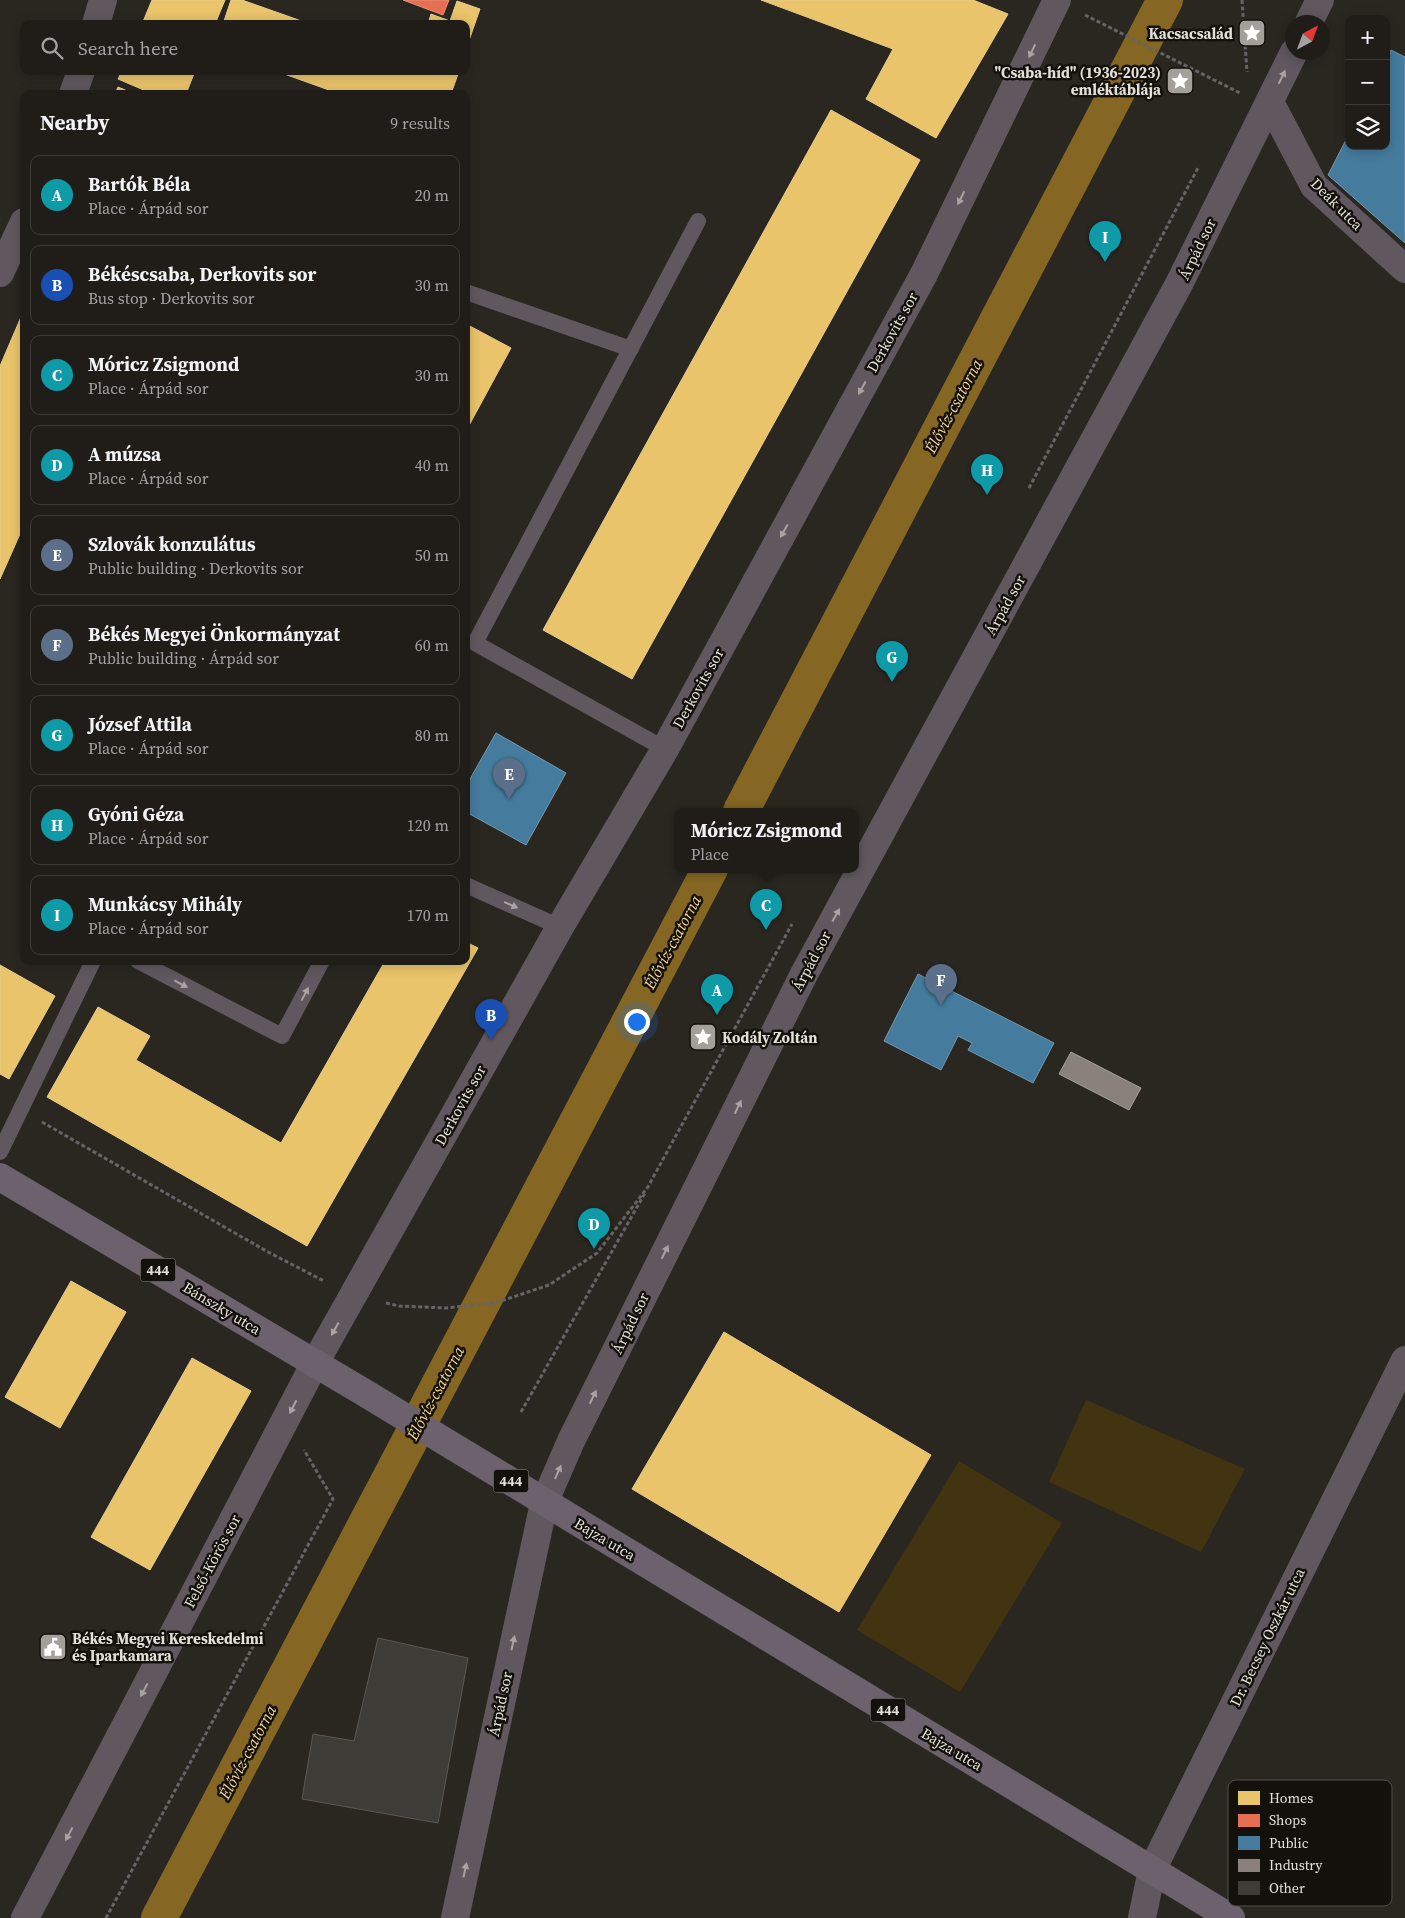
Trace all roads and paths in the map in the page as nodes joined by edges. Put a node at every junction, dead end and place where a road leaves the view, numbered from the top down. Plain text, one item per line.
1 (103, 0) edge
2 (1242, 0) edge
3 (1320, 0) edge
4 (1048, 2) edge
5 (1082, 14) dead end
6 (1312, 15) edge
7 (97, 20) edge
8 (1290, 60) edge
9 (1247, 74) dead end
10 (80, 75) edge
11 (74, 90) edge
12 (1234, 101) dead end
13 (1270, 102) junction
14 (1201, 162) dead end
15 (698, 221) dead end
16 (20, 230) edge
17 (1405, 269) edge
18 (0, 273) edge
19 (470, 293) edge
20 (631, 349) junction
21 (1026, 493) dead end
22 (665, 749) junction
23 (859, 873) edge
24 (859, 873) edge
25 (470, 887) edge
26 (794, 921) dead end
27 (560, 927) junction
28 (91, 965) edge
29 (146, 965) edge
30 (320, 965) edge
31 (21, 1110) junction
32 (0, 1152) edge
33 (0, 1176) edge
34 (650, 1183) junction
35 (354, 1294) junction
36 (1405, 1360) edge
37 (315, 1363) junction
38 (521, 1412) dead end
39 (286, 1419) junction
40 (544, 1503) junction
41 (1152, 1870) junction
42 (25, 1918) edge
43 (106, 1918) edge
44 (455, 1918) edge
45 (1142, 1918) edge
46 (1231, 1918) edge

1 - 7 street
2 - 9 path
3 - 6 street
4 -> 22 street, Derkovits sor
5 - 12 path
13 -> 8 street, Árpád sor
10 - 11 street
13 - 17 street, Deák utca
24 -> 13 street, Árpád sor
14 - 21 path
15 - 20 lane
16 - 18 street
19 - 20 lane
20 - 22 lane
22 - 27 street, Derkovits sor
40 -> 23 street, Árpád sor
25 -> 27 lane
26 - 34 path
27 - 35 street, Derkovits sor
28 - 31 lane
29 -> 30 lane
31 - 32 lane
31 - 35 path
33 - 37 main road, Bánszky utca / 444
34 - 35 path
34 - 38 path
35 -> 37 street, Derkovits sor
36 - 41 street, Dr. Becsey Oszkár utca
37 -> 39 street, Felső-Körös sor
37 - 40 main road, 444
39 -> 42 street, Felső-Körös sor
39 - 43 path
40 - 41 main road, Bajza utca / 444
44 -> 40 street, Árpád sor
41 - 45 street, Dr. Becsey Oszkár utca
41 - 46 main road, Bajza utca / 444

